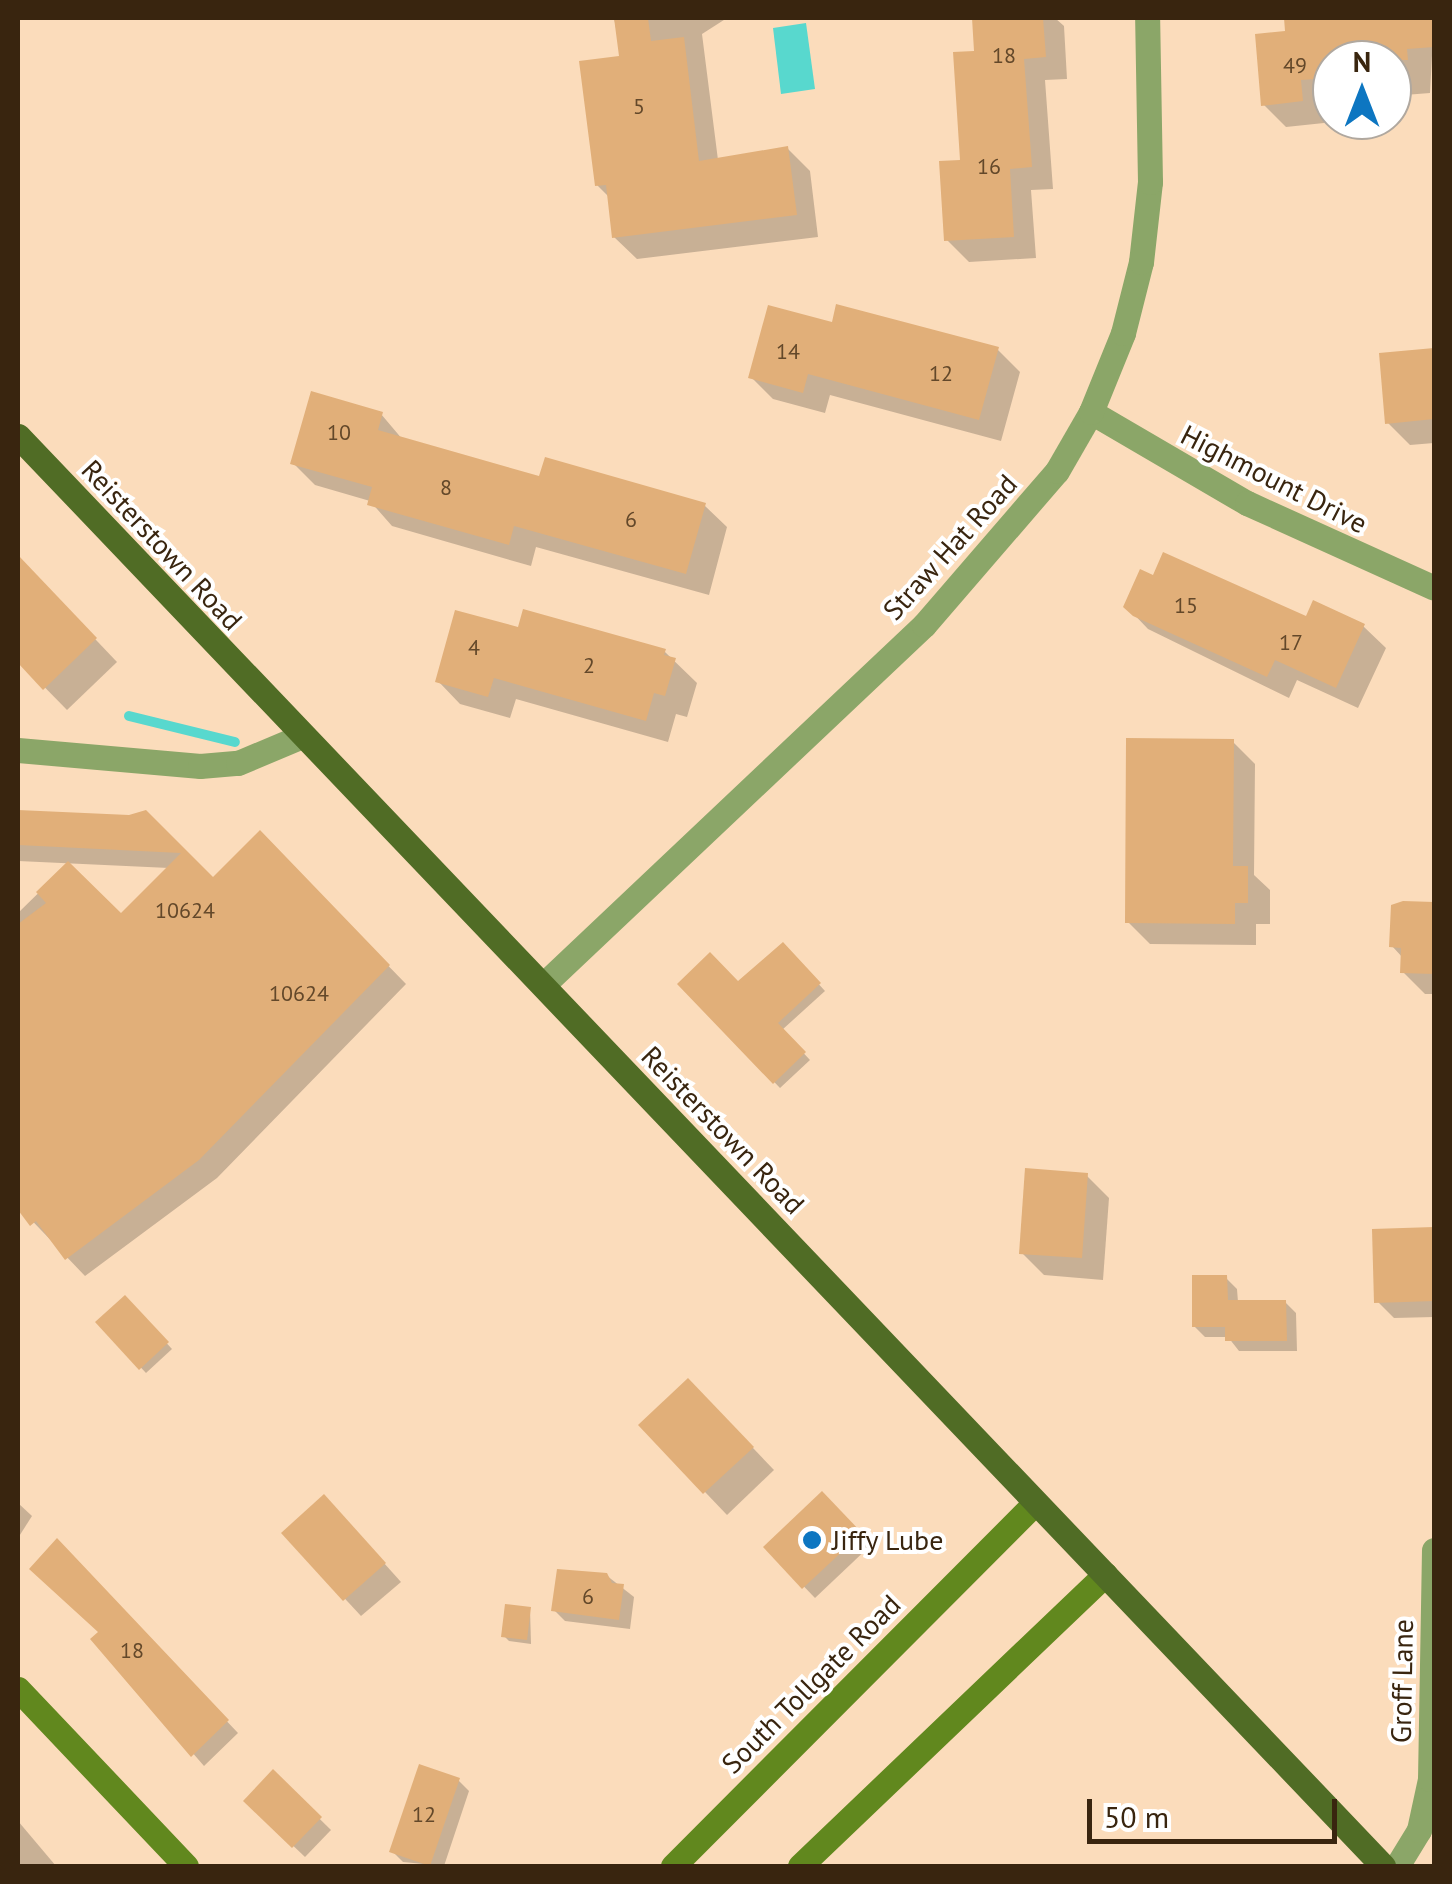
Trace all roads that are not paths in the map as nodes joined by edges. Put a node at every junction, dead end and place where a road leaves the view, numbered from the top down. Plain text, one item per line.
1 (1147, 18) edge
2 (1092, 412) junction
3 (18, 436) edge
4 (1434, 588) edge
5 (302, 736) junction
6 (18, 750) edge
7 (543, 986) junction
8 (1035, 1502) junction
9 (1434, 1550) edge
10 (1105, 1576) junction
11 (18, 1689) edge
12 (186, 1866) edge
13 (673, 1866) edge
14 (800, 1866) edge
15 (1383, 1866) edge
16 (1397, 1866) edge

1 - 2 street, Straw Hat Road
2 - 4 street, Highmount Drive
2 - 7 street, Straw Hat Road
3 - 5 main road, Reisterstown Road
5 - 6 street
5 - 7 main road, Reisterstown Road
7 - 8 main road, Reisterstown Road
8 - 10 main road, Reisterstown Road
8 - 13 street, South Tollgate Road
9 - 16 street, Groff Lane
10 - 14 street
10 - 15 main road, Reisterstown Road
11 - 12 street

